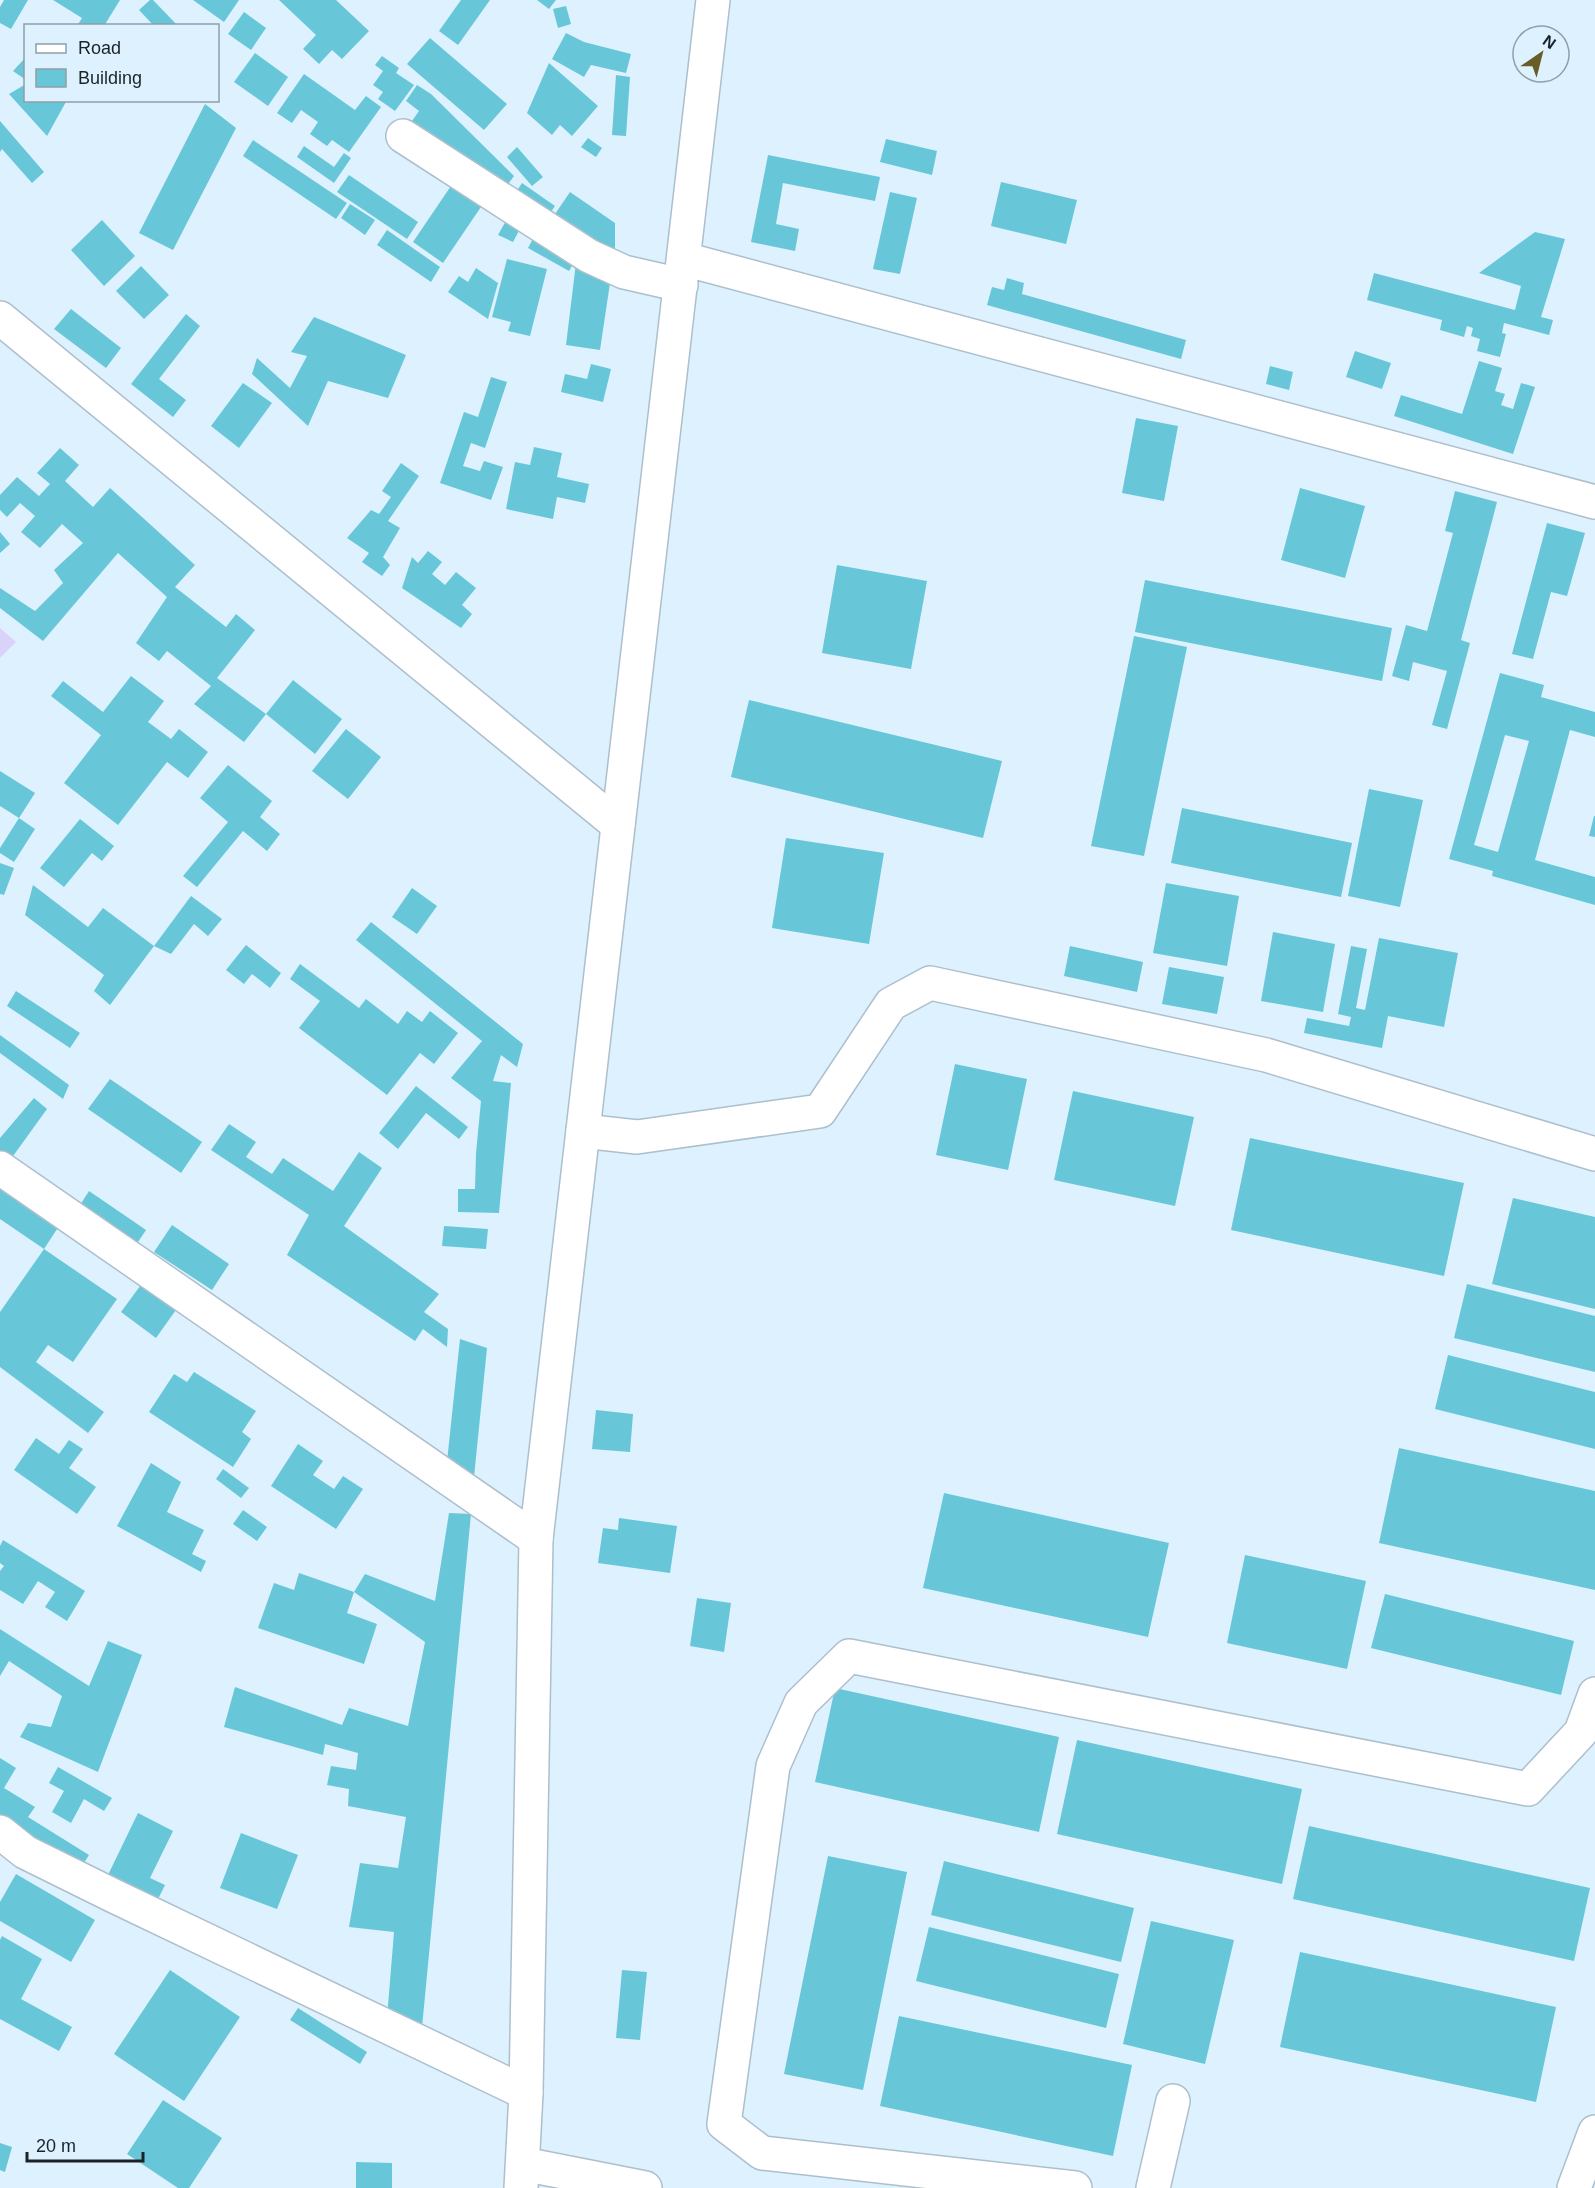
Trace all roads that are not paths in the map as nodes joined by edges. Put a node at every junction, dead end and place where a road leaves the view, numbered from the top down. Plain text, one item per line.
1 (713, 0) edge
2 (403, 136) dead end
3 (682, 272) junction
4 (0, 318) edge
5 (1595, 502) edge
6 (618, 825) junction
7 (583, 1131) junction
8 (1595, 1154) edge
9 (0, 1168) edge
10 (536, 1539) junction
11 (1595, 1694) edge
12 (0, 1832) edge
13 (526, 2093) junction
14 (1173, 2101) dead end
15 (1595, 2132) edge
16 (522, 2176) edge
17 (645, 2188) edge
18 (1075, 2188) edge
19 (1153, 2188) edge
20 (1574, 2188) edge

1 - 3 street
2 - 3 street
3 - 5 street
3 - 6 street
4 - 6 street
6 - 7 street
7 - 8 street
7 - 10 street
9 - 10 street
10 - 13 street
11 - 18 street
12 - 13 street
13 - 16 street
14 - 19 street
15 - 20 street
16 - 17 street

